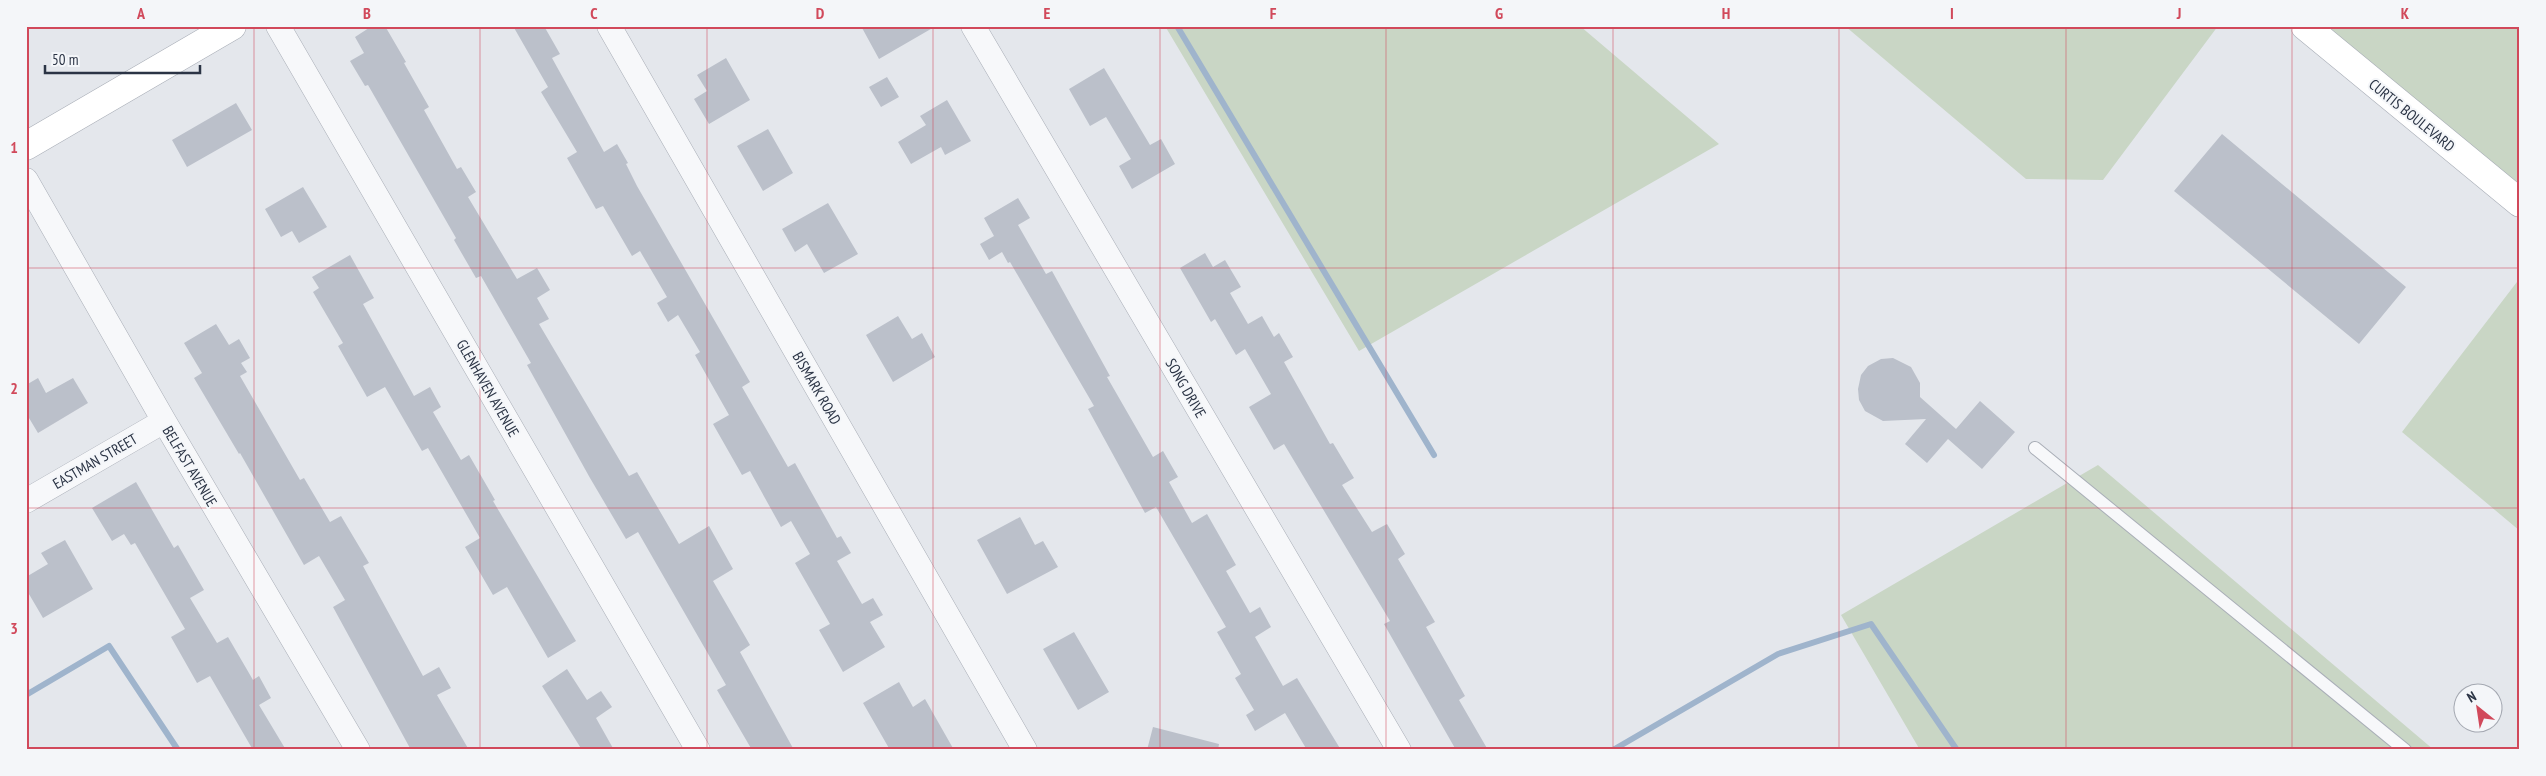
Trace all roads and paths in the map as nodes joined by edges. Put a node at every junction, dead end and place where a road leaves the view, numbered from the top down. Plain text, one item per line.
1 (232, 26) edge
2 (278, 26) edge
3 (609, 26) edge
4 (973, 26) edge
5 (2305, 26) edge
6 (26, 146) edge
7 (26, 180) edge
8 (2520, 203) edge
9 (164, 422) junction
10 (2035, 448) dead end
11 (26, 501) edge
12 (358, 750) edge
13 (698, 750) edge
14 (1025, 750) edge
15 (1399, 750) edge
16 (2405, 750) edge

1 - 6 street
2 - 13 street, GLENHAVEN AVENUE
3 - 14 street, BISMARK ROAD
4 - 15 street, SONG DRIVE
5 - 8 street, CURTIS BOULEVARD
7 - 9 street, BELFAST AVENUE
9 - 11 street, EASTMAN STREET
9 - 12 street, BELFAST AVENUE
10 - 16 lane

